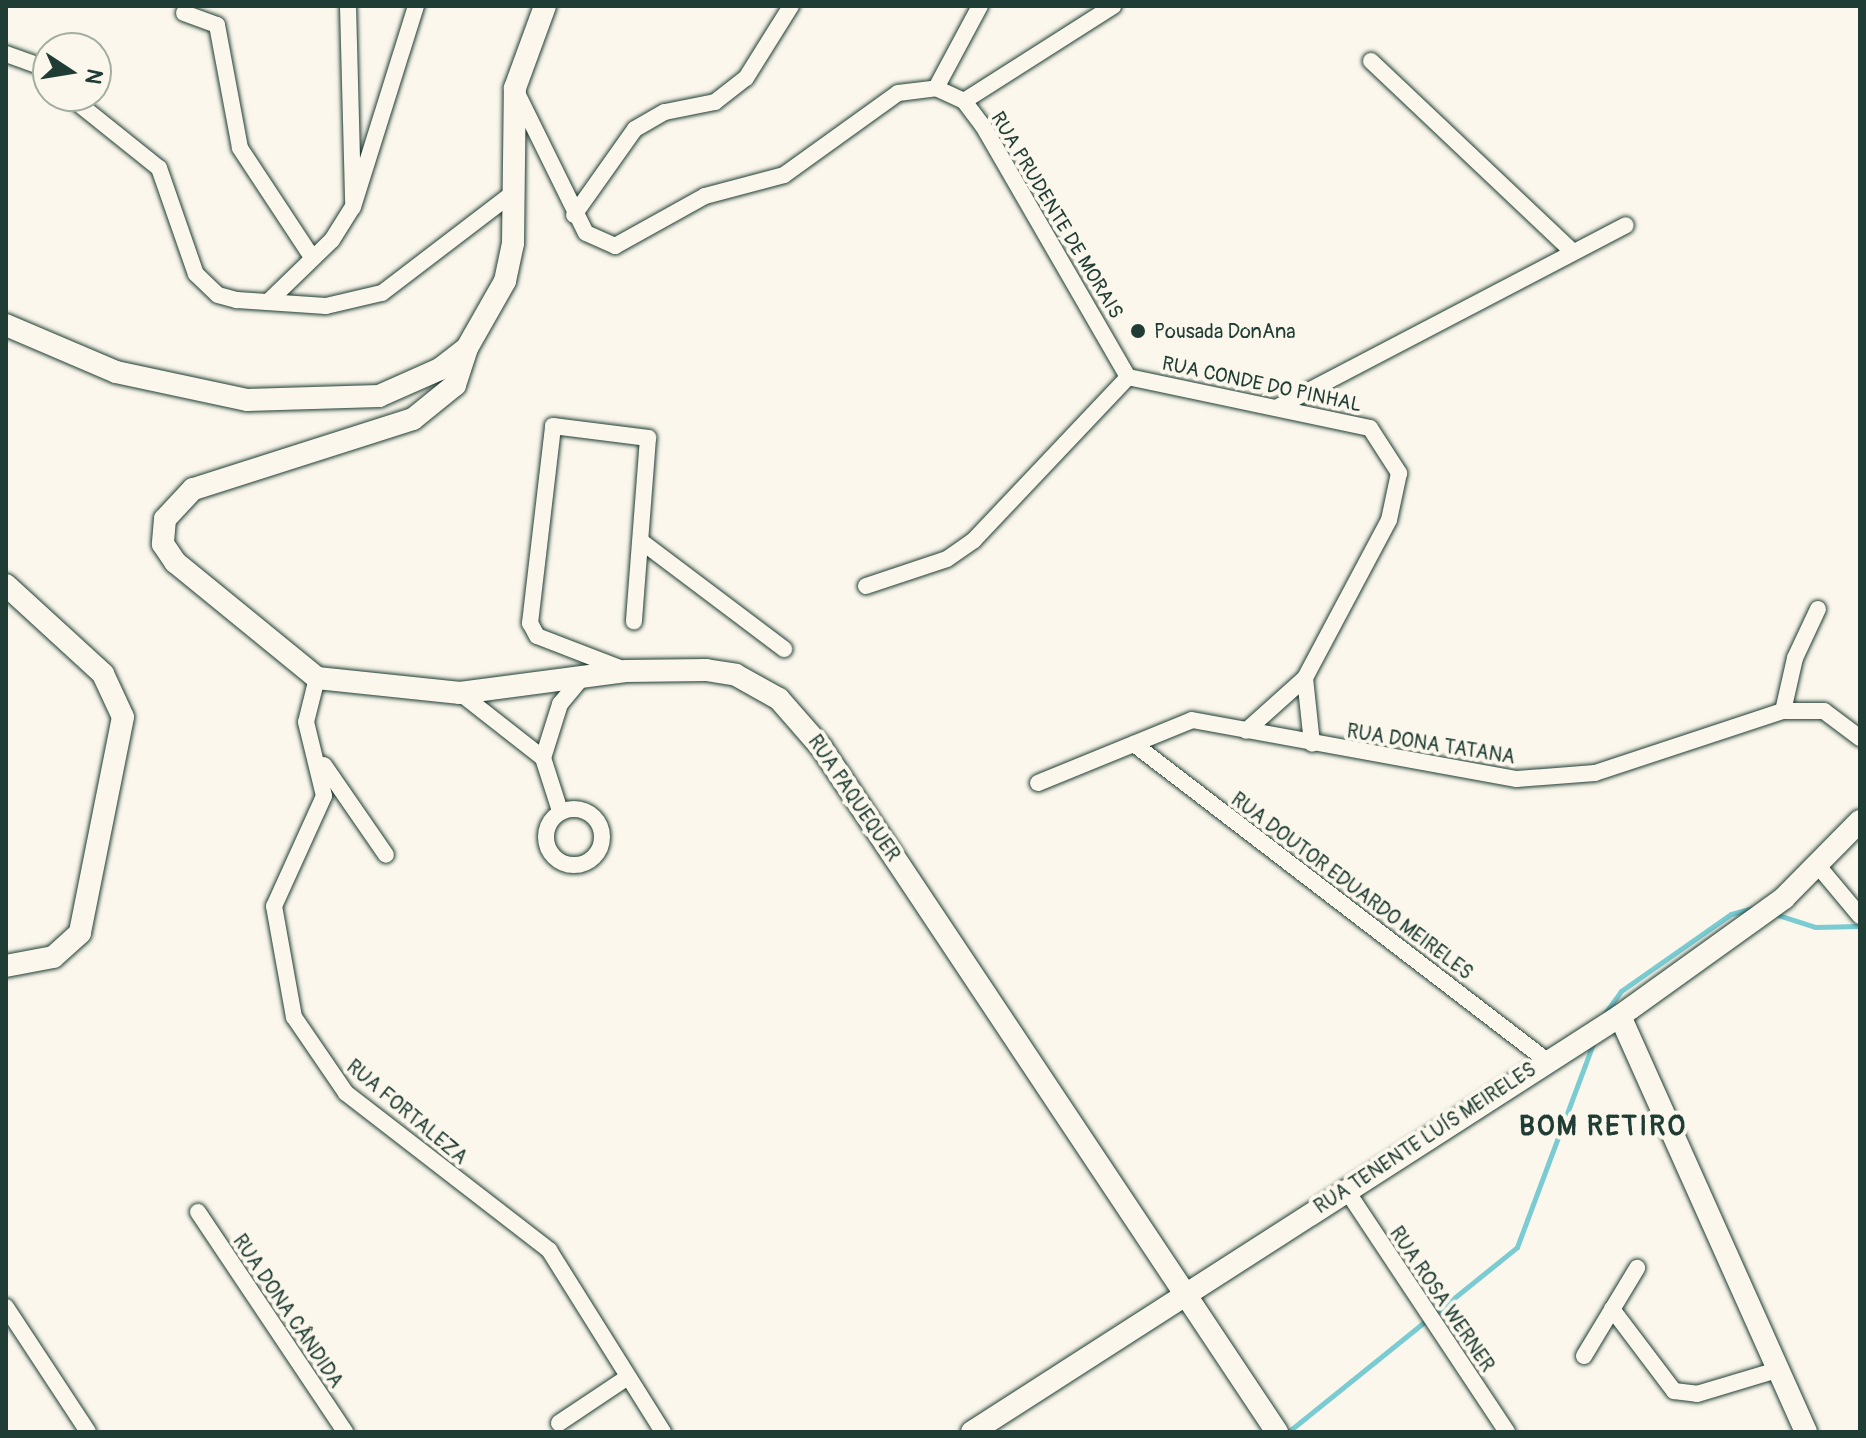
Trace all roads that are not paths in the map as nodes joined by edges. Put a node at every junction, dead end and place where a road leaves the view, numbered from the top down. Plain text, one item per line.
1 (348, 6) edge
2 (416, 6) edge
3 (545, 6) edge
4 (791, 6) edge
5 (980, 6) edge
6 (1113, 6) edge
7 (184, 13) dead end
8 (6, 54) edge
9 (1371, 61) dead end
10 (32, 63) edge
11 (515, 88) junction
12 (936, 88) junction
13 (964, 101) junction
14 (89, 112) edge
15 (513, 193) junction
16 (353, 207) junction
17 (574, 215) junction
18 (1626, 225) dead end
19 (1572, 251) junction
20 (312, 257) junction
21 (268, 302) junction
22 (6, 325) edge
23 (467, 348) junction
24 (1128, 377) junction
25 (1280, 406) junction
26 (642, 542) junction
27 (6, 585) edge
28 (866, 586) dead end
29 (1818, 609) dead end
30 (634, 621) dead end
31 (784, 649) dead end
32 (626, 671) junction
33 (583, 677) junction
34 (317, 678) junction
35 (1305, 678) junction
36 (460, 693) junction
37 (1783, 711) junction
38 (1246, 731) junction
39 (1860, 738) edge
40 (1134, 744) junction
41 (1312, 744) junction
42 (543, 758) junction
43 (321, 761) junction
44 (1038, 783) dead end
45 (560, 811) dead end
46 (1860, 821) edge
47 (386, 855) dead end
48 (1819, 867) junction
49 (1859, 914) edge
50 (6, 966) edge
51 (1614, 1019) junction
52 (1546, 1060) junction
53 (1345, 1188) junction
54 (198, 1212) dead end
55 (1637, 1268) dead end
56 (1185, 1294) junction
57 (6, 1307) edge
58 (1612, 1309) junction
59 (1584, 1356) dead end
60 (1777, 1370) junction
61 (628, 1377) junction
62 (559, 1423) dead end
63 (1274, 1427) edge
64 (975, 1431) edge
65 (88, 1432) edge
66 (345, 1432) edge
67 (663, 1432) edge
68 (1507, 1432) edge
69 (1806, 1432) edge

1 - 16 street
2 - 16 street
3 - 11 street
4 - 17 street
5 - 12 street
6 - 13 street
7 - 20 street
8 - 10 street
9 - 19 street
11 - 15 street
11 - 17 street
12 - 13 street, RUA PRUDENTE DE MORAIS
12 - 17 street
13 - 24 street, RUA PRUDENTE DE MORAIS
14 - 21 street
15 - 21 street
15 - 23 street
16 - 20 street
18 - 19 street
19 - 25 street
20 - 21 street
22 - 23 street
23 - 34 street
24 - 25 street, RUA CONDE DO PINHAL
24 - 28 street
25 - 35 street, RUA CONDE DO PINHAL
26 - 30 street
26 - 31 street
26 - 32 street
27 - 50 street
29 - 37 street
32 - 33 street, RUA PAQUEQUER
32 - 56 street, RUA PAQUEQUER
33 - 36 street, RUA PAQUEQUER
33 - 42 street
34 - 36 street, RUA PAQUEQUER
34 - 43 street, RUA FORTALEZA
35 - 38 street, RUA CONDE DO PINHAL
35 - 41 street
36 - 42 street
37 - 39 street, RUA DONA TATANA
37 - 41 street, RUA DONA TATANA
38 - 40 street, RUA DONA TATANA
38 - 41 street, RUA DONA TATANA
40 - 44 street, RUA DONA TATANA
40 - 52 street, RUA DOUTOR EDUARDO MEIRELES
42 - 45 street
43 - 47 street
43 - 61 street, RUA FORTALEZA
46 - 48 street, RUA TENENTE LUÍS MEIRELES
48 - 49 street
48 - 51 street, RUA TENENTE LUÍS MEIRELES
51 - 52 street, RUA TENENTE LUÍS MEIRELES
51 - 60 street
52 - 53 street, RUA TENENTE LUÍS MEIRELES
53 - 56 street, RUA TENENTE LUÍS MEIRELES
53 - 68 street, RUA ROSA WERNER
54 - 66 street, RUA DONA CÂNDIDA
55 - 58 street
56 - 63 street, RUA PAQUEQUER
56 - 64 street, RUA TENENTE LUÍS MEIRELES
57 - 65 street
58 - 59 street
58 - 60 street
60 - 69 street
61 - 62 street
61 - 67 street, RUA FORTALEZA

